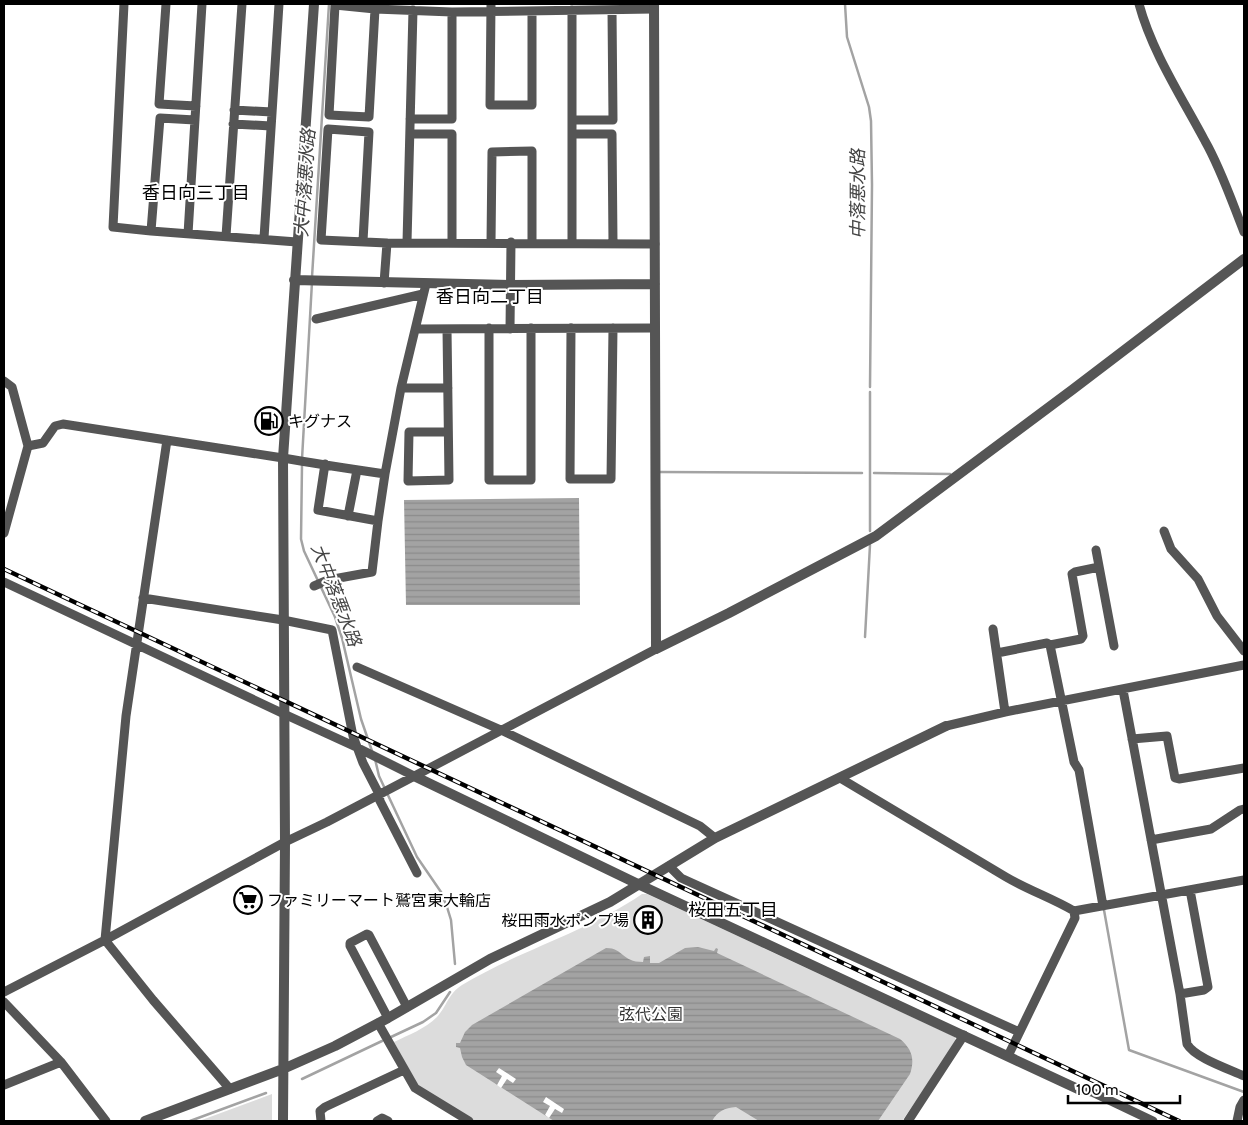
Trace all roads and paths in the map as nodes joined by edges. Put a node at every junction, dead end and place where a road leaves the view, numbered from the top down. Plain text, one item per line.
1 (124, 4) edge
2 (166, 4) edge
3 (202, 4) edge
4 (242, 4) edge
5 (279, 4) edge
6 (314, 4) edge
7 (1139, 4) edge
8 (654, 6) edge
9 (396, 7) edge
10 (492, 7) edge
11 (375, 9) junction
12 (413, 10) junction
13 (572, 10) junction
14 (612, 10) junction
15 (532, 11) junction
16 (452, 12) junction
17 (196, 106) junction
18 (234, 110) junction
19 (272, 112) junction
20 (410, 119) junction
21 (195, 120) junction
22 (572, 120) junction
23 (233, 124) junction
24 (271, 126) junction
25 (410, 134) junction
26 (572, 134) junction
27 (150, 231) junction
28 (1244, 232) edge
29 (188, 234) junction
30 (226, 236) junction
31 (264, 238) junction
32 (363, 241) junction
33 (297, 242) junction
34 (407, 242) junction
35 (452, 242) junction
36 (491, 242) junction
37 (511, 242) junction
38 (532, 242) junction
39 (386, 243) junction
40 (572, 243) junction
41 (613, 243) junction
42 (655, 244) junction
43 (1244, 259) edge
44 (294, 280) junction
45 (384, 283) junction
46 (426, 284) junction
47 (655, 284) junction
48 (510, 285) junction
49 (423, 294) junction
50 (316, 319) dead end
51 (489, 328) junction
52 (531, 328) junction
53 (572, 328) junction
54 (613, 328) junction
55 (655, 328) junction
56 (416, 329) junction
57 (510, 329) junction
58 (447, 330) junction
59 (4, 382) edge
60 (401, 388) junction
61 (448, 388) junction
62 (448, 432) junction
63 (167, 440) junction
64 (28, 446) junction
65 (288, 459) junction
66 (325, 464) junction
67 (357, 470) junction
68 (385, 474) junction
69 (348, 516) junction
70 (378, 521) junction
71 (1164, 530) dead end
72 (4, 532) edge
73 (1096, 550) dead end
74 (1099, 567) junction
75 (4, 582) edge
76 (314, 586) dead end
77 (143, 598) junction
78 (283, 620) junction
79 (993, 629) dead end
80 (136, 643) junction
81 (1050, 645) junction
82 (1114, 646) dead end
83 (656, 649) junction
84 (1244, 651) edge
85 (997, 653) junction
86 (1244, 665) edge
87 (357, 667) dead end
88 (1123, 690) junction
89 (1061, 702) junction
90 (1005, 712) junction
91 (284, 714) junction
92 (946, 726) joint
93 (500, 730) junction
94 (1132, 739) junction
95 (359, 748) junction
96 (1244, 768) edge
97 (414, 776) junction
98 (840, 778) junction
99 (384, 791) junction
100 (1244, 809) edge
101 (715, 838) junction
102 (1151, 840) junction
103 (285, 842) junction
104 (669, 866) junction
105 (417, 873) dead end
106 (1244, 880) edge
107 (640, 884) junction
108 (1190, 890) junction
109 (1161, 895) junction
110 (1103, 906) junction
111 (1074, 911) junction
112 (105, 940) junction
113 (4, 992) edge
114 (1180, 994) junction
115 (4, 1002) edge
116 (408, 1007) junction
117 (388, 1018) junction
118 (378, 1023) junction
119 (1019, 1032) junction
120 (964, 1035) junction
121 (1008, 1056) junction
122 (60, 1062) junction
123 (283, 1069) junction
124 (404, 1070) junction
125 (1244, 1076) edge
126 (4, 1085) edge
127 (230, 1088) junction
128 (1080, 1090) joint
129 (1244, 1100) edge
130 (106, 1121) edge
131 (145, 1121) edge
132 (283, 1121) edge
133 (321, 1121) edge
134 (377, 1121) edge
135 (388, 1121) edge
136 (469, 1121) edge
137 (908, 1121) edge
138 (1151, 1121) edge
139 (1237, 1121) edge

1 - 27 street
2 - 17 street
3 - 17 street
4 - 18 street
5 - 19 street
6 - 33 street
7 - 28 street
8 - 14 street
8 - 42 street
9 - 11 street
9 - 12 street
10 - 15 street
10 - 15 street
10 - 16 street
11 - 11 street
12 - 16 street
12 - 20 street
13 - 14 street
13 - 15 street
13 - 22 street
14 - 22 street
16 - 20 street
17 - 21 street
18 - 19 street
18 - 23 street
19 - 24 street
20 - 25 street
21 - 27 street
21 - 29 street
22 - 26 street
23 - 24 street
23 - 30 street
24 - 31 street
25 - 34 street
25 - 35 street
26 - 40 street
26 - 41 street
27 - 29 street
29 - 30 street
30 - 31 street
31 - 33 street
32 - 32 street
32 - 39 street
33 - 44 street
34 - 35 street
34 - 39 street
35 - 36 street
36 - 37 street
36 - 38 street
37 - 38 street
37 - 48 street
38 - 40 street
39 - 45 street
40 - 41 street
41 - 42 street
42 - 47 street
43 - 83 street
44 - 45 street
44 - 65 street
45 - 46 street
46 - 48 street
46 - 49 street
47 - 48 street
47 - 55 street
48 - 57 street
49 - 50 street
49 - 56 street
51 - 52 street
51 - 57 street
51 - 58 street
52 - 53 street
52 - 57 street
53 - 54 street
53 - 54 street
54 - 55 street
55 - 83 street
56 - 58 street
56 - 60 street
58 - 61 street
59 - 64 street
60 - 61 street
60 - 68 street
61 - 62 street
62 - 62 street
63 - 64 street
63 - 65 street
63 - 77 street
64 - 72 street
65 - 66 street
65 - 78 street
66 - 67 street
66 - 69 street
67 - 68 street
67 - 69 street
68 - 70 street
69 - 70 street
70 - 76 street
71 - 84 street
73 - 74 street
74 - 81 street
74 - 82 street
75 - 80 street
77 - 78 street
77 - 80 street
78 - 91 street
78 - 95 street
79 - 85 street
80 - 91 street
80 - 112 street
81 - 85 street
81 - 89 street
83 - 93 street
85 - 90 street
86 - 88 street
87 - 93 street
88 - 89 street
88 - 94 street
89 - 90 street
89 - 110 street
90 - 92 street
91 - 95 street
91 - 103 street
92 - 98 street
93 - 97 street
93 - 101 street
94 - 96 street
94 - 102 street
95 - 97 street
95 - 99 street
97 - 99 street
97 - 107 street
98 - 101 street
98 - 111 street
99 - 103 street
99 - 105 street
100 - 102 street
101 - 104 street
102 - 109 street
103 - 112 street
103 - 123 street
104 - 107 street
104 - 119 street
106 - 108 street
107 - 116 street
107 - 120 street
108 - 109 street
108 - 114 street
109 - 110 street
109 - 114 street
110 - 111 street
111 - 119 street
112 - 113 street
112 - 127 street
114 - 125 street
115 - 122 street
116 - 117 street
116 - 117 street
117 - 118 street
118 - 123 street
118 - 124 street
119 - 121 street
120 - 121 street
120 - 137 street
121 - 128 street
122 - 126 street
122 - 130 street
123 - 127 street
123 - 132 street
124 - 133 street
124 - 136 street
127 - 131 street
128 - 138 street
129 - 139 street
134 - 135 street

